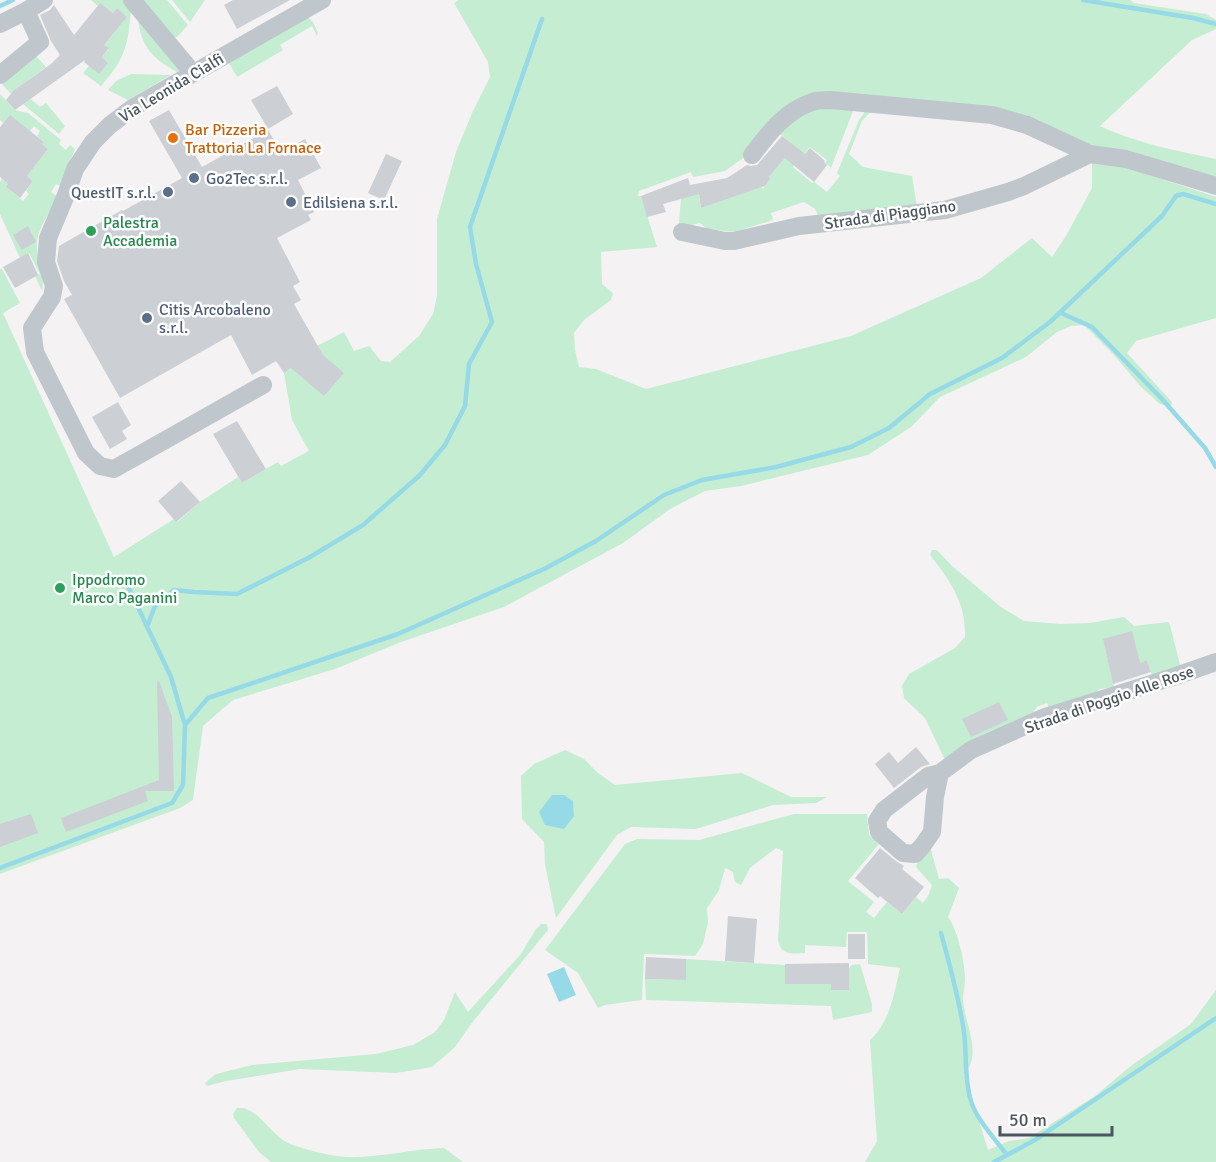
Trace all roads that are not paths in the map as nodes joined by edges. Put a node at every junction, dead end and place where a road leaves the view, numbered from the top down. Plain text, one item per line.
1 (44, 0) edge
2 (132, 0) edge
3 (322, 0) edge
4 (26, 11) junction
5 (0, 24) edge
6 (193, 73) junction
7 (0, 75) edge
8 (1090, 154) junction
9 (752, 155) dead end
10 (1216, 186) edge
11 (682, 232) dead end
12 (263, 385) dead end
13 (1216, 662) edge
14 (940, 773) dead end

1 - 4 street
2 - 6 street
3 - 6 street, Via Leonida Cialfi
4 - 5 street
4 - 7 street
6 - 12 street, Via Leonida Cialfi
8 - 9 street
8 - 10 street
8 - 11 street, Strada di Piaggiano
13 - 14 street, Strada di Poggio Alle Rose

